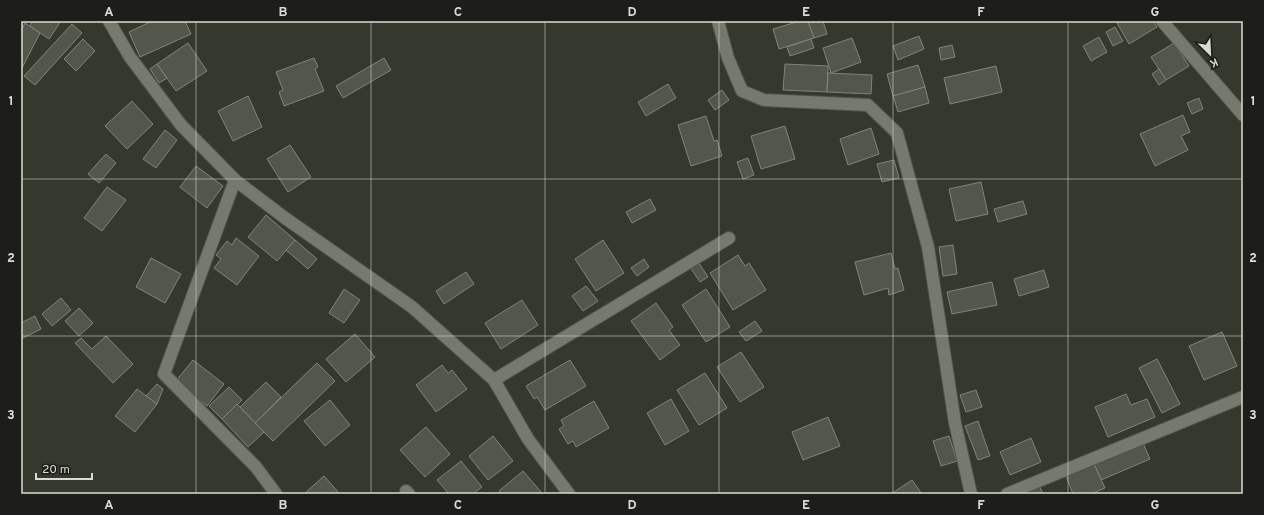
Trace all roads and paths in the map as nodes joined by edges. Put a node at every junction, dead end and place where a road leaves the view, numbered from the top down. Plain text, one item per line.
1 (109, 21) edge
2 (718, 21) edge
3 (1162, 21) edge
4 (1243, 116) edge
5 (235, 180) junction
6 (729, 238) dead end
7 (494, 380) junction
8 (1243, 397) edge
9 (276, 494) edge
10 (569, 494) edge
11 (971, 494) edge
12 (1007, 494) edge

1 - 5 street
2 - 11 street
3 - 4 street
5 - 7 street
5 - 9 street
6 - 7 street
7 - 10 street
8 - 12 street

